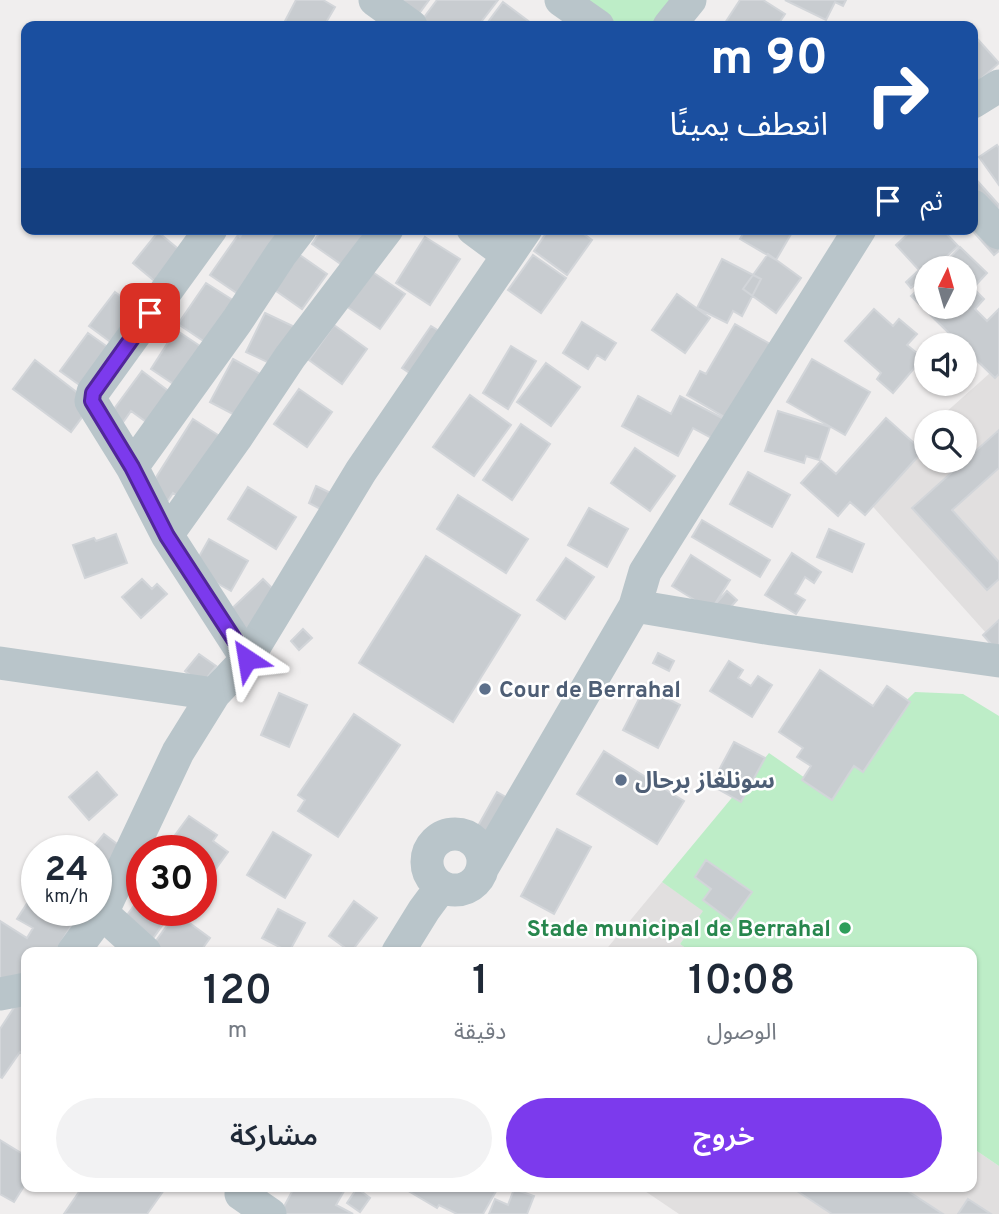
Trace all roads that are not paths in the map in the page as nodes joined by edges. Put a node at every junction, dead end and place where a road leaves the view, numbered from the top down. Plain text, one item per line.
1 (375, 0) edge
2 (562, 0) edge
3 (690, 0) edge
4 (404, 21) edge
5 (591, 21) edge
6 (673, 21) edge
7 (999, 86) edge
8 (978, 99) edge
9 (978, 211) edge
10 (999, 233) edge
11 (207, 235) edge
12 (296, 235) edge
13 (382, 235) edge
14 (493, 235) edge
15 (856, 235) edge
16 (517, 242) edge
17 (132, 467) junction
18 (167, 536) junction
19 (635, 606) junction
20 (247, 659) junction
21 (999, 661) edge
22 (0, 663) edge
23 (214, 694) junction
24 (483, 867) junction
25 (441, 887) junction
26 (112, 892) edge
27 (112, 922) edge
28 (93, 926) edge
29 (78, 947) edge
30 (139, 947) edge
31 (401, 947) edge
32 (21, 990) edge
33 (0, 994) edge
34 (238, 1198) edge
35 (270, 1214) edge

1 - 4 street
2 - 5 street
3 - 6 street
7 - 8 street
9 - 10 street
11 - 17 street
12 - 17 street
13 - 18 street
14 - 16 street
15 - 19 street
16 - 20 street
17 - 18 street
18 - 20 street
19 - 21 street
19 - 24 street
20 - 23 street
22 - 23 street
23 - 26 street
24 - 25 street
24 - 25 street
25 - 31 street
27 - 30 street
28 - 29 street
32 - 33 street
34 - 35 street

